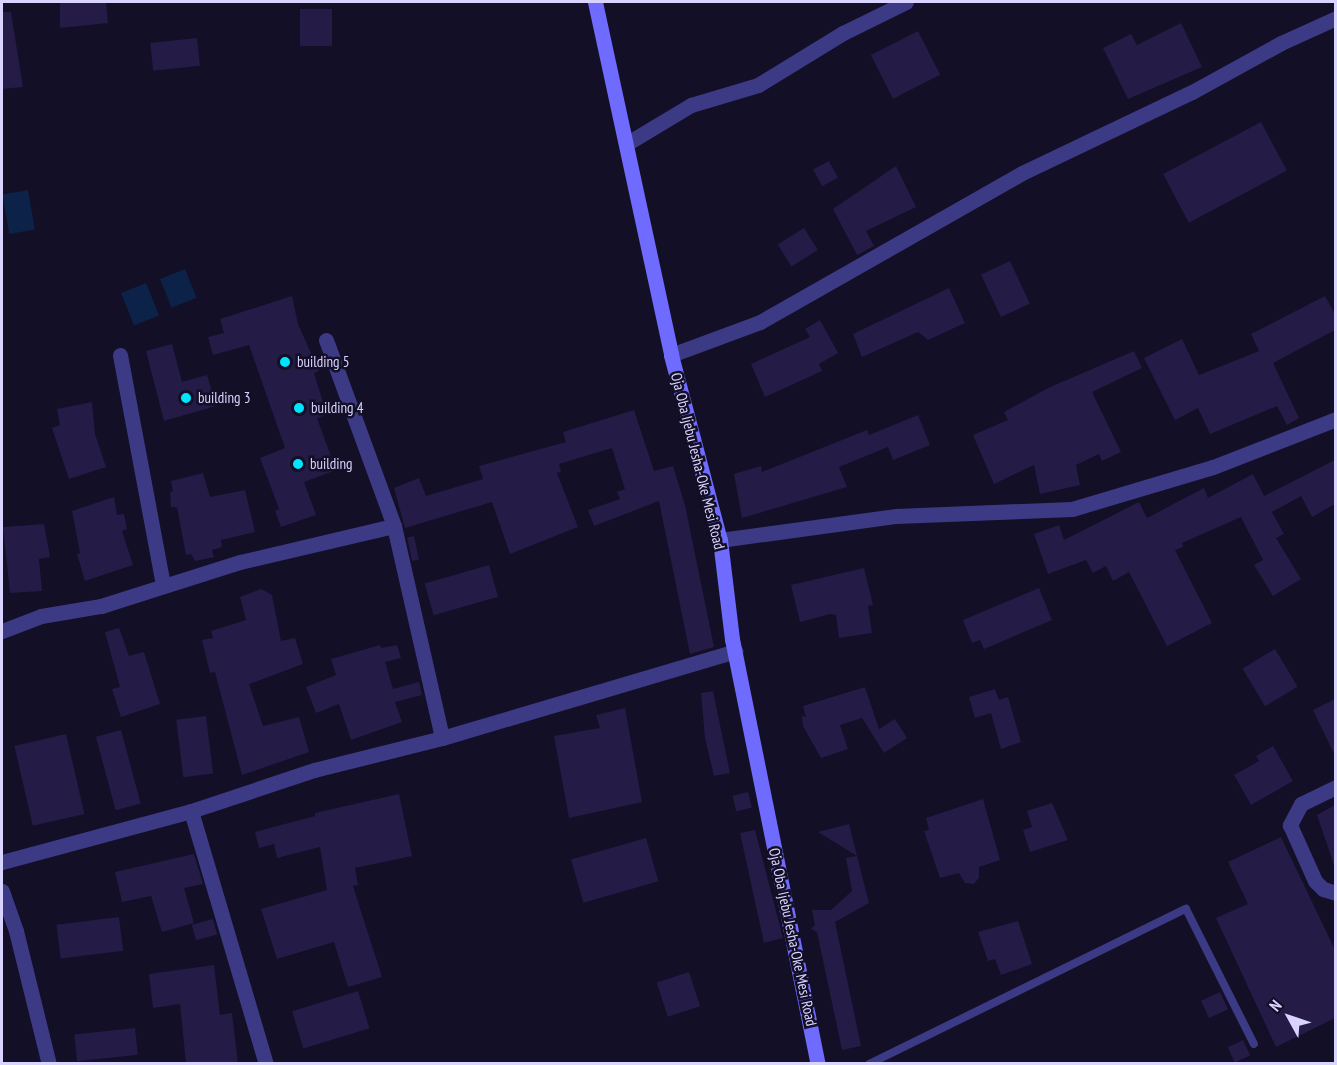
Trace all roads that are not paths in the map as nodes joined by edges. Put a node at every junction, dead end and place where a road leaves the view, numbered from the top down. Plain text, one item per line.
1 (595, 2) edge
2 (906, 2) edge
3 (1335, 18) edge
4 (626, 144) junction
5 (326, 340) dead end
6 (120, 355) dead end
7 (671, 355) junction
8 (1335, 419) edge
9 (394, 526) junction
10 (720, 540) junction
11 (163, 585) junction
12 (2, 631) edge
13 (735, 651) junction
14 (442, 738) junction
15 (1335, 787) edge
16 (192, 811) junction
17 (2, 862) edge
18 (2, 891) edge
19 (1335, 893) edge
20 (1254, 1044) dead end
21 (49, 1064) edge
22 (267, 1064) edge
23 (818, 1064) edge
24 (869, 1064) edge

1 - 4 main road, Oja Oba Ijebu Jesha-Oke Mesi Road
2 - 4 street
3 - 7 street
4 - 7 main road, Oja Oba Ijebu Jesha-Oke Mesi Road
5 - 9 street
6 - 11 street
7 - 10 main road, Oja Oba Ijebu Jesha-Oke Mesi Road
8 - 10 street
9 - 11 street
9 - 14 street
10 - 13 main road, Oja Oba Ijebu Jesha-Oke Mesi Road
11 - 12 street
13 - 14 street
13 - 23 main road, Oja Oba Ijebu Jesha-Oke Mesi Road
14 - 16 street
15 - 19 street
16 - 17 street
16 - 22 street
18 - 21 street
20 - 24 lane

